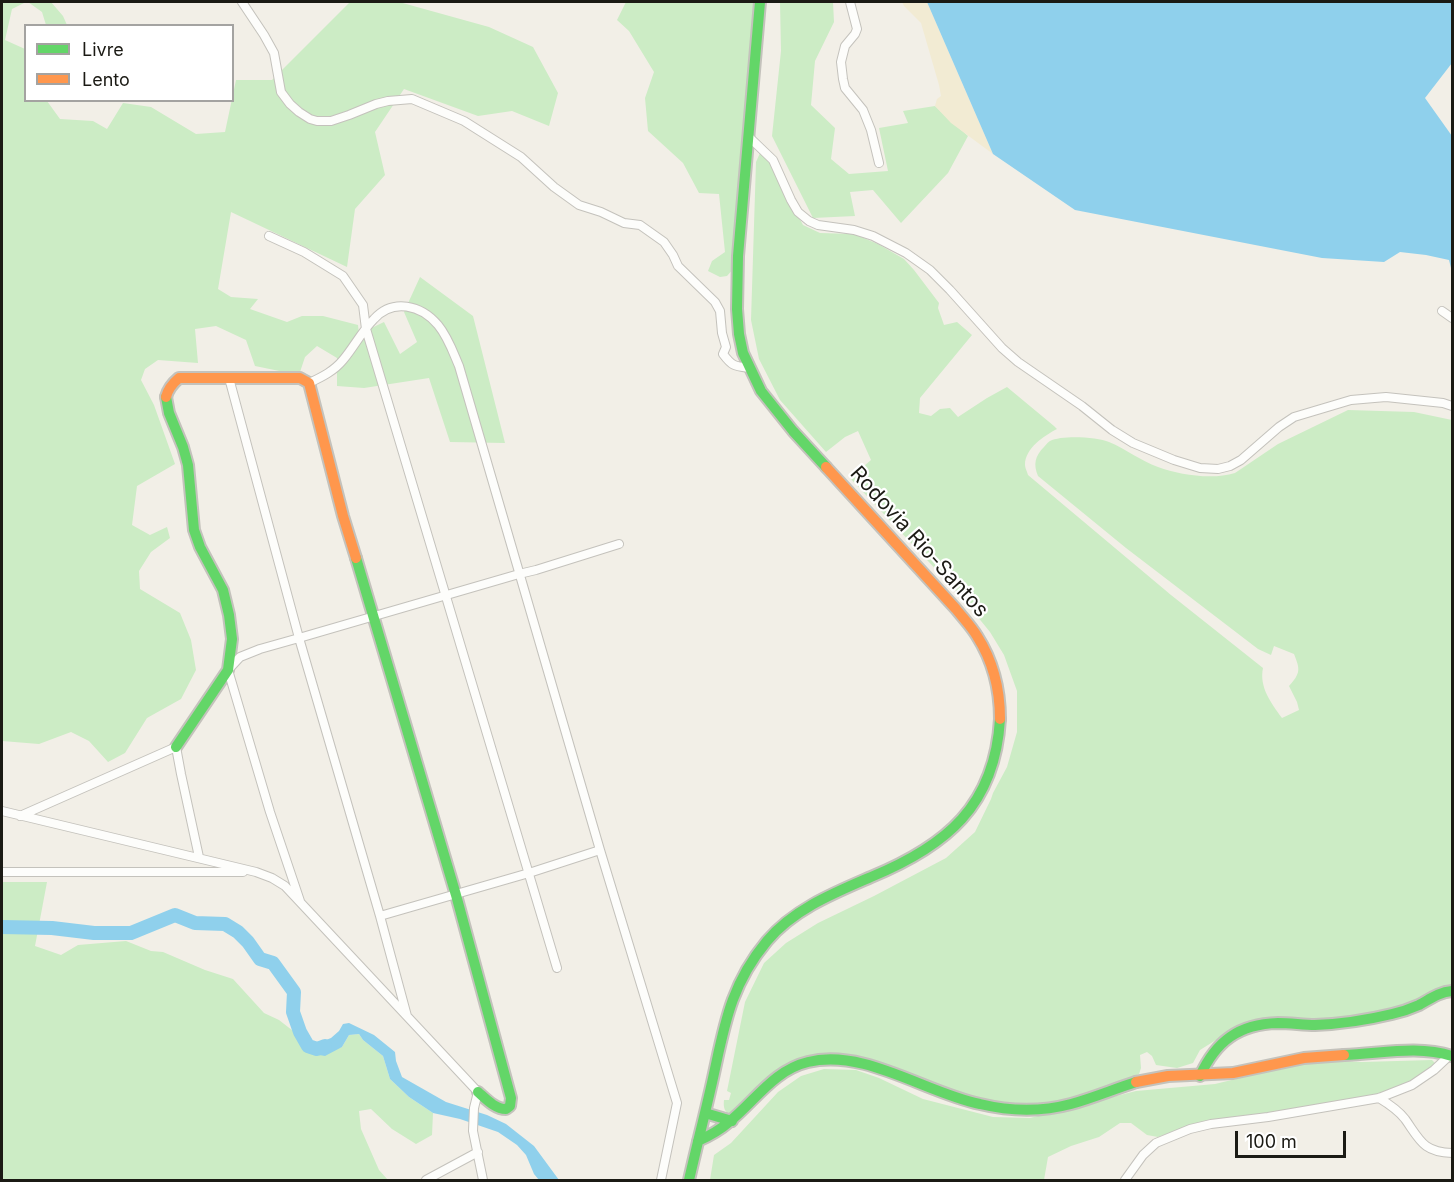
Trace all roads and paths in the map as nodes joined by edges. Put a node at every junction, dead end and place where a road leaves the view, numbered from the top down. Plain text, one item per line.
1 (242, 2) edge
2 (760, 2) edge
3 (850, 2) edge
4 (749, 137) junction
5 (879, 163) dead end
6 (269, 236) dead end
7 (737, 309) junction
8 (1442, 311) dead end
9 (721, 317) junction
10 (1452, 318) edge
11 (366, 329) junction
12 (749, 368) junction
13 (229, 378) junction
14 (309, 383) junction
15 (1452, 406) edge
16 (619, 544) dead end
17 (519, 574) junction
18 (445, 596) junction
19 (372, 618) junction
20 (298, 638) junction
21 (228, 670) junction
22 (177, 747) junction
23 (2, 811) edge
24 (20, 816) junction
25 (600, 850) junction
26 (199, 857) junction
27 (2, 872) edge
28 (256, 872) junction
29 (529, 873) junction
30 (456, 895) junction
31 (300, 901) junction
32 (380, 916) junction
33 (557, 968) dead end
34 (1452, 991) edge
35 (407, 1016) junction
36 (1451, 1055) edge
37 (1200, 1076) junction
38 (478, 1092) junction
39 (1379, 1098) junction
40 (705, 1113) junction
41 (732, 1121) junction
42 (698, 1141) junction
43 (478, 1152) junction
44 (1452, 1153) edge
45 (426, 1180) edge
46 (483, 1180) edge
47 (661, 1180) edge
48 (689, 1180) edge
49 (1125, 1180) edge

1 - 9 street
2 - 4 main road, Rodovia Rio-Santos
3 - 5 street
4 - 7 main road, Rodovia Rio-Santos
4 - 15 street
6 - 11 street
7 - 9 street
7 - 12 main road, Rodovia Rio-Santos
8 - 10 street
9 - 12 street
11 - 14 street
11 - 17 street
11 - 18 street
12 - 40 main road, Rodovia Rio-Santos
13 - 14 main road
13 - 20 street
13 - 21 main road
14 - 19 main road
16 - 17 street
17 - 18 street
17 - 25 street
18 - 19 street
18 - 29 street
19 - 20 street
19 - 30 main road
20 - 21 street
20 - 32 street
21 - 22 main road
21 - 31 street
22 - 24 street
22 - 26 street
23 - 24 street
24 - 26 street
25 - 29 street
25 - 47 street
26 - 28 street
27 - 28 street
28 - 31 street
29 - 30 street
29 - 33 street
30 - 32 street
30 - 38 main road
31 - 35 street
32 - 35 street
34 - 37 main road
35 - 38 street
36 - 37 main road
36 - 39 street
37 - 41 main road
38 - 43 street
39 - 44 street
39 - 49 street
40 - 41 main road
40 - 42 main road, Rodovia Rio-Santos
41 - 42 main road
42 - 48 main road, Rodovia Rio-Santos
43 - 45 street
43 - 46 street

